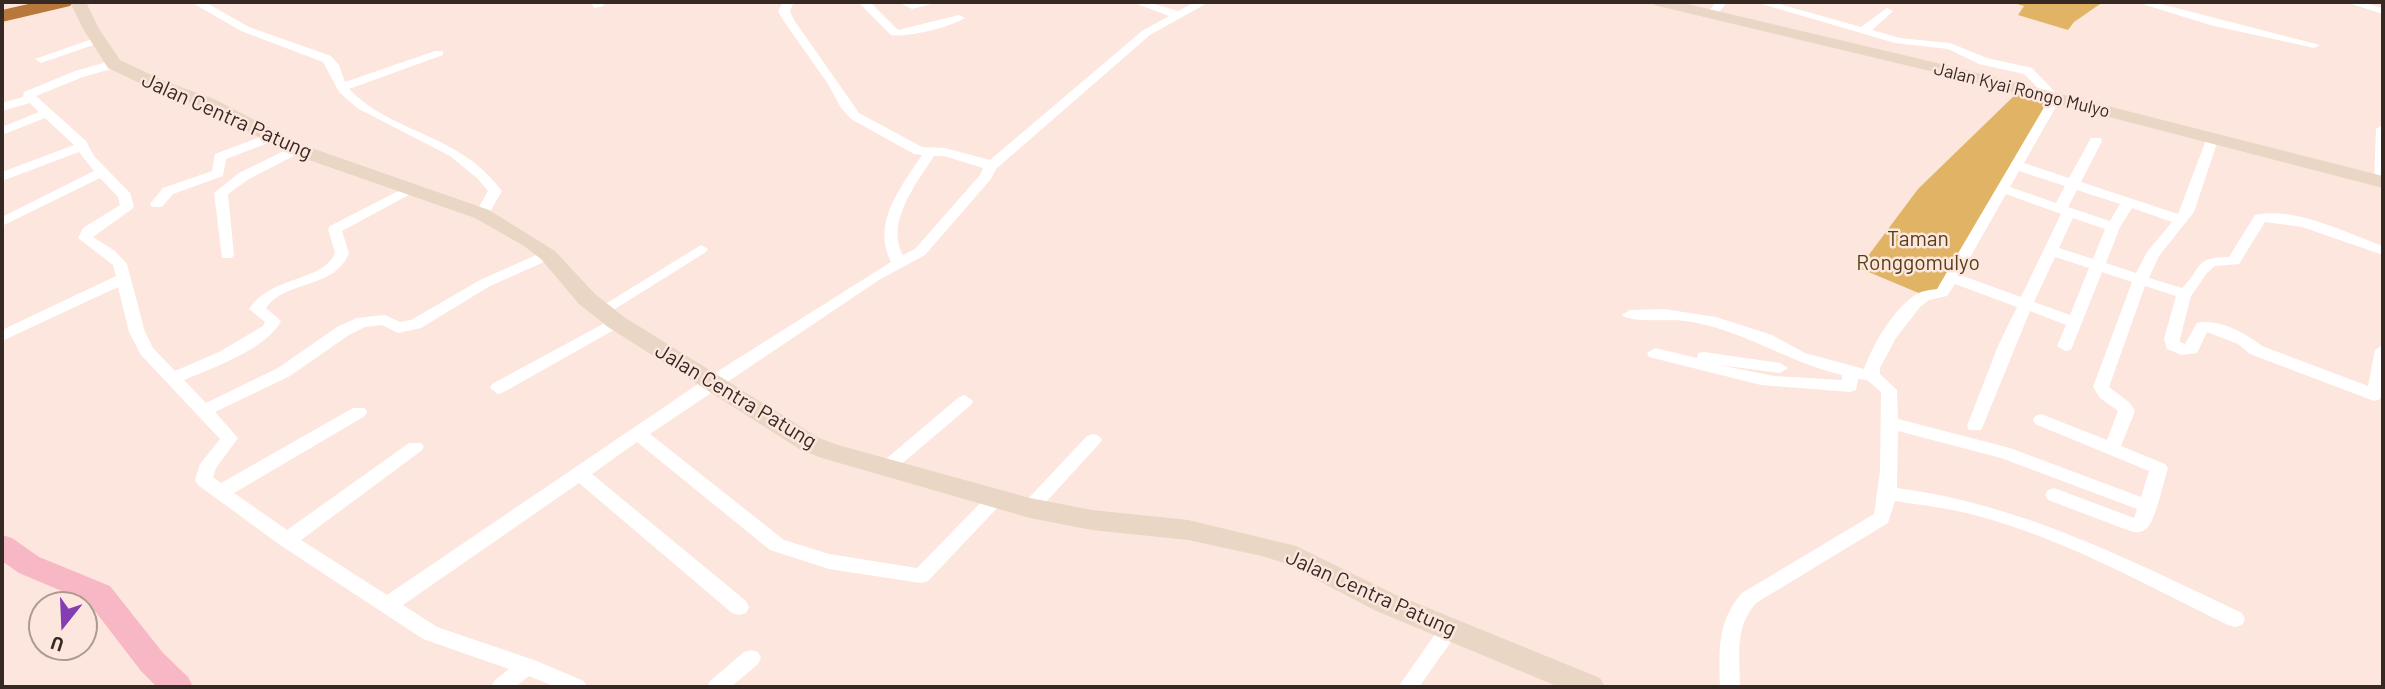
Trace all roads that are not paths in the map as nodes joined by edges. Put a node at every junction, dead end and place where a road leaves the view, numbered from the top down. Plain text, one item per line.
1 (63, 2) edge
2 (78, 2) edge
3 (788, 2) edge
4 (864, 2) edge
5 (904, 2) edge
6 (933, 2) edge
7 (1137, 2) edge
8 (1660, 2) edge
9 (1762, 2) edge
10 (2142, 2) edge
11 (2351, 2) edge
12 (203, 3) edge
13 (1193, 3) edge
14 (1717, 8) edge
15 (1888, 11) dead end
16 (2383, 11) edge
17 (1179, 15) junction
18 (2, 16) edge
19 (959, 18) dead end
20 (1866, 32) junction
21 (98, 40) junction
22 (2314, 45) dead end
23 (1859, 49) junction
24 (439, 53) dead end
25 (41, 60) dead end
26 (114, 64) junction
27 (342, 87) junction
28 (2055, 98) junction
29 (31, 99) junction
30 (2, 107) edge
31 (46, 113) junction
32 (2382, 129) edge
33 (2, 131) edge
34 (271, 137) junction
35 (2212, 140) junction
36 (2096, 141) dead end
37 (82, 146) junction
38 (296, 149) junction
39 (930, 152) junction
40 (2015, 165) junction
41 (990, 167) junction
42 (102, 172) junction
43 (2, 177) edge
44 (2382, 182) edge
45 (2072, 185) junction
46 (2001, 188) junction
47 (411, 190) junction
48 (2128, 203) junction
49 (157, 204) dead end
50 (2065, 210) junction
51 (482, 214) junction
52 (2181, 220) junction
53 (2, 222) edge
54 (2113, 227) junction
55 (701, 249) dead end
56 (2050, 250) junction
57 (2383, 251) edge
58 (228, 255) dead end
59 (548, 255) junction
60 (900, 264) junction
61 (2095, 266) junction
62 (124, 278) junction
63 (1953, 278) junction
64 (2141, 280) junction
65 (2185, 295) junction
66 (2027, 306) junction
67 (1630, 315) dead end
68 (609, 317) junction
69 (2074, 322) junction
70 (2, 336) edge
71 (2065, 346) dead end
72 (2383, 350) edge
73 (1655, 353) dead end
74 (1702, 356) dead end
75 (1780, 368) dead end
76 (1850, 372) junction
77 (1872, 376) junction
78 (173, 378) junction
79 (713, 382) junction
80 (498, 388) dead end
81 (2379, 396) edge
82 (965, 401) dead end
83 (203, 411) junction
84 (359, 412) dead end
85 (2041, 420) dead end
86 (1888, 423) junction
87 (1975, 426) dead end
88 (637, 433) junction
89 (1093, 440) dead end
90 (415, 447) dead end
91 (2112, 448) junction
92 (886, 468) junction
93 (579, 473) junction
94 (219, 493) junction
95 (1889, 494) junction
96 (2054, 495) dead end
97 (995, 499) junction
98 (2147, 506) junction
99 (1030, 508) junction
100 (287, 540) junction
101 (388, 605) junction
102 (739, 607) dead end
103 (2235, 619) dead end
104 (1450, 629) junction
105 (751, 658) dead end
106 (527, 666) junction
107 (501, 687) edge
108 (577, 687) edge
109 (717, 687) edge
110 (1408, 687) edge
111 (1590, 687) edge
112 (1730, 687) edge

1 - 18 highway
2 - 21 street
3 - 39 street
4 - 19 street
5 - 6 street
7 - 17 street
8 - 14 street, Jalan Kyai Rongo Mulyo
9 - 20 street
10 - 22 street
11 - 16 street
12 - 27 street
13 - 17 street
14 - 23 street, Jalan Kyai Rongo Mulyo
15 - 20 street
17 - 41 street
20 - 23 street
20 - 28 street
21 - 25 street
21 - 26 street
23 - 28 street, Jalan Kyai Rongo Mulyo
24 - 27 street
26 - 29 street
26 - 34 street, Jalan Centra Patung
27 - 51 street
28 - 35 street, Jalan Kyai Rongo Mulyo
28 - 40 street
29 - 30 street
29 - 31 street
31 - 33 street
31 - 37 street
32 - 44 street
34 - 38 street, Jalan Centra Patung
34 - 49 street
35 - 44 street, Jalan Kyai Rongo Mulyo
35 - 52 street
36 - 45 street
37 - 42 street
37 - 43 street
38 - 47 street, Jalan Centra Patung
38 - 58 street
39 - 41 street
39 - 60 street
40 - 45 street
40 - 46 street
41 - 60 street
42 - 53 street
42 - 62 street
45 - 48 street
45 - 50 street
46 - 50 street
46 - 63 street
47 - 51 street, Jalan Centra Patung
47 - 78 street
48 - 52 street
48 - 54 street
50 - 54 street
50 - 56 street
51 - 59 street, Jalan Centra Patung
52 - 64 street
54 - 61 street
55 - 68 street
56 - 61 street
56 - 66 street
57 - 65 street
59 - 68 street, Jalan Centra Patung
59 - 83 street
60 - 79 street
61 - 64 street
61 - 69 street
62 - 70 street
62 - 78 street
63 - 66 street
63 - 77 street
64 - 65 street
64 - 91 street
65 - 81 street
66 - 69 street
66 - 87 street
67 - 76 street
68 - 79 street, Jalan Centra Patung
68 - 80 street
69 - 71 street
72 - 81 street
73 - 76 street
74 - 75 street
76 - 77 street
77 - 86 street
78 - 83 street
79 - 88 street
79 - 92 street, Jalan Centra Patung
82 - 92 street
83 - 94 street
84 - 94 street
85 - 91 street
86 - 95 street
86 - 98 street
88 - 93 street
88 - 97 street
89 - 99 street
90 - 100 street
91 - 98 street
92 - 97 street, Jalan Centra Patung
93 - 101 street
93 - 102 street
94 - 100 street
95 - 103 street
95 - 112 street
96 - 98 street
97 - 99 street, Jalan Centra Patung
99 - 104 street, Jalan Centra Patung
100 - 101 street
101 - 106 street
104 - 110 street
104 - 111 street, Jalan Centra Patung
105 - 109 street
106 - 107 street
106 - 108 street

